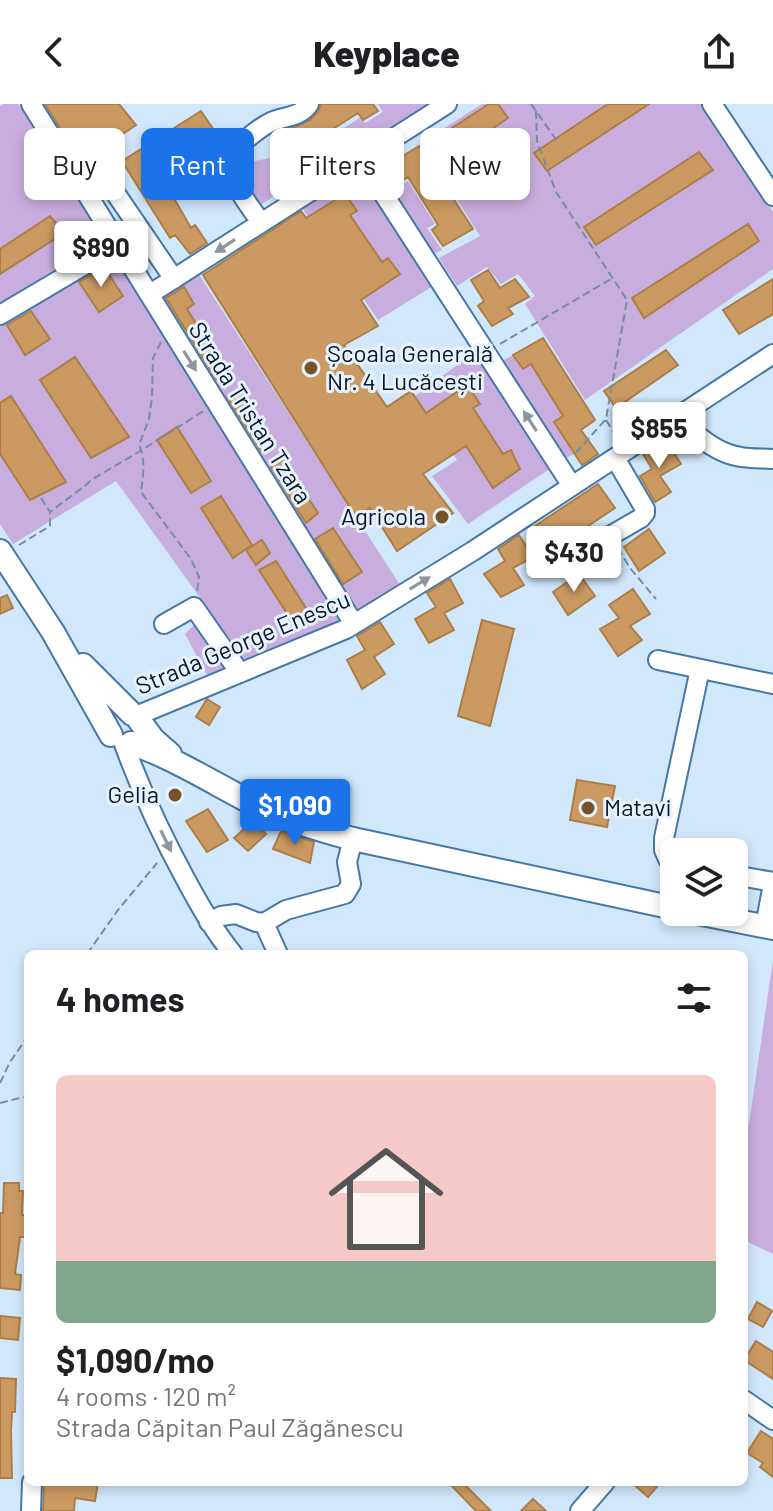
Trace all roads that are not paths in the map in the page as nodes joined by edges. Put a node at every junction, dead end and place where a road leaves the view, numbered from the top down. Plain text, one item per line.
1 (31, 104) edge
2 (270, 104) edge
3 (309, 104) edge
4 (446, 104) edge
5 (712, 104) edge
6 (46, 128) edge
7 (259, 129) junction
8 (404, 131) edge
9 (773, 196) edge
10 (92, 200) edge
11 (120, 200) edge
12 (297, 200) edge
13 (388, 200) edge
14 (261, 223) junction
15 (120, 244) junction
16 (174, 279) junction
17 (150, 294) junction
18 (0, 315) edge
19 (773, 354) edge
20 (677, 419) junction
21 (620, 455) junction
22 (773, 459) edge
23 (572, 486) junction
24 (7, 550) edge
25 (577, 555) dead end
26 (164, 624) dead end
27 (354, 624) junction
28 (53, 632) junction
29 (658, 660) dead end
30 (700, 669) junction
31 (240, 673) junction
32 (773, 684) edge
33 (136, 716) junction
34 (122, 741) junction
35 (197, 773) junction
36 (664, 838) edge
37 (353, 839) junction
38 (748, 878) edge
39 (773, 883) edge
40 (660, 905) edge
41 (209, 922) junction
42 (264, 923) junction
43 (748, 923) edge
44 (769, 927) edge
45 (230, 950) edge
46 (276, 950) edge
47 (748, 1403) edge
48 (773, 1420) edge
49 (32, 1486) edge
50 (602, 1486) edge
51 (31, 1511) edge
52 (580, 1511) edge

1 - 6 street, Strada Tristan Tzara
2 - 7 street
3 - 7 street
4 - 8 street
5 - 9 street
7 - 14 street
10 - 15 street, Strada Tristan Tzara
11 - 16 street
12 - 14 street
23 -> 13 street
14 -> 16 street
15 - 17 street, Strada Tristan Tzara
15 - 18 street
16 - 17 street
17 -> 27 street, Strada Tristan Tzara
19 - 20 street, Strada George Enescu
20 - 21 street, Strada George Enescu
20 - 22 street
21 - 23 street, Strada George Enescu
21 - 25 street
27 -> 23 street, Strada George Enescu
24 - 28 main road
26 - 31 street
27 - 31 street, Strada George Enescu
28 - 33 main road
28 - 34 main road
29 - 30 street
30 - 32 street
30 - 36 street
31 - 33 street, Strada George Enescu
33 - 34 main road
33 - 35 main road
34 - 35 main road
34 -> 41 street
35 - 37 main road
37 - 40 main road
37 - 42 street
38 - 39 street
39 - 44 street
41 - 42 street
41 - 45 street
42 - 46 street
43 - 44 main road
47 - 48 street
49 - 51 street
50 - 52 street

